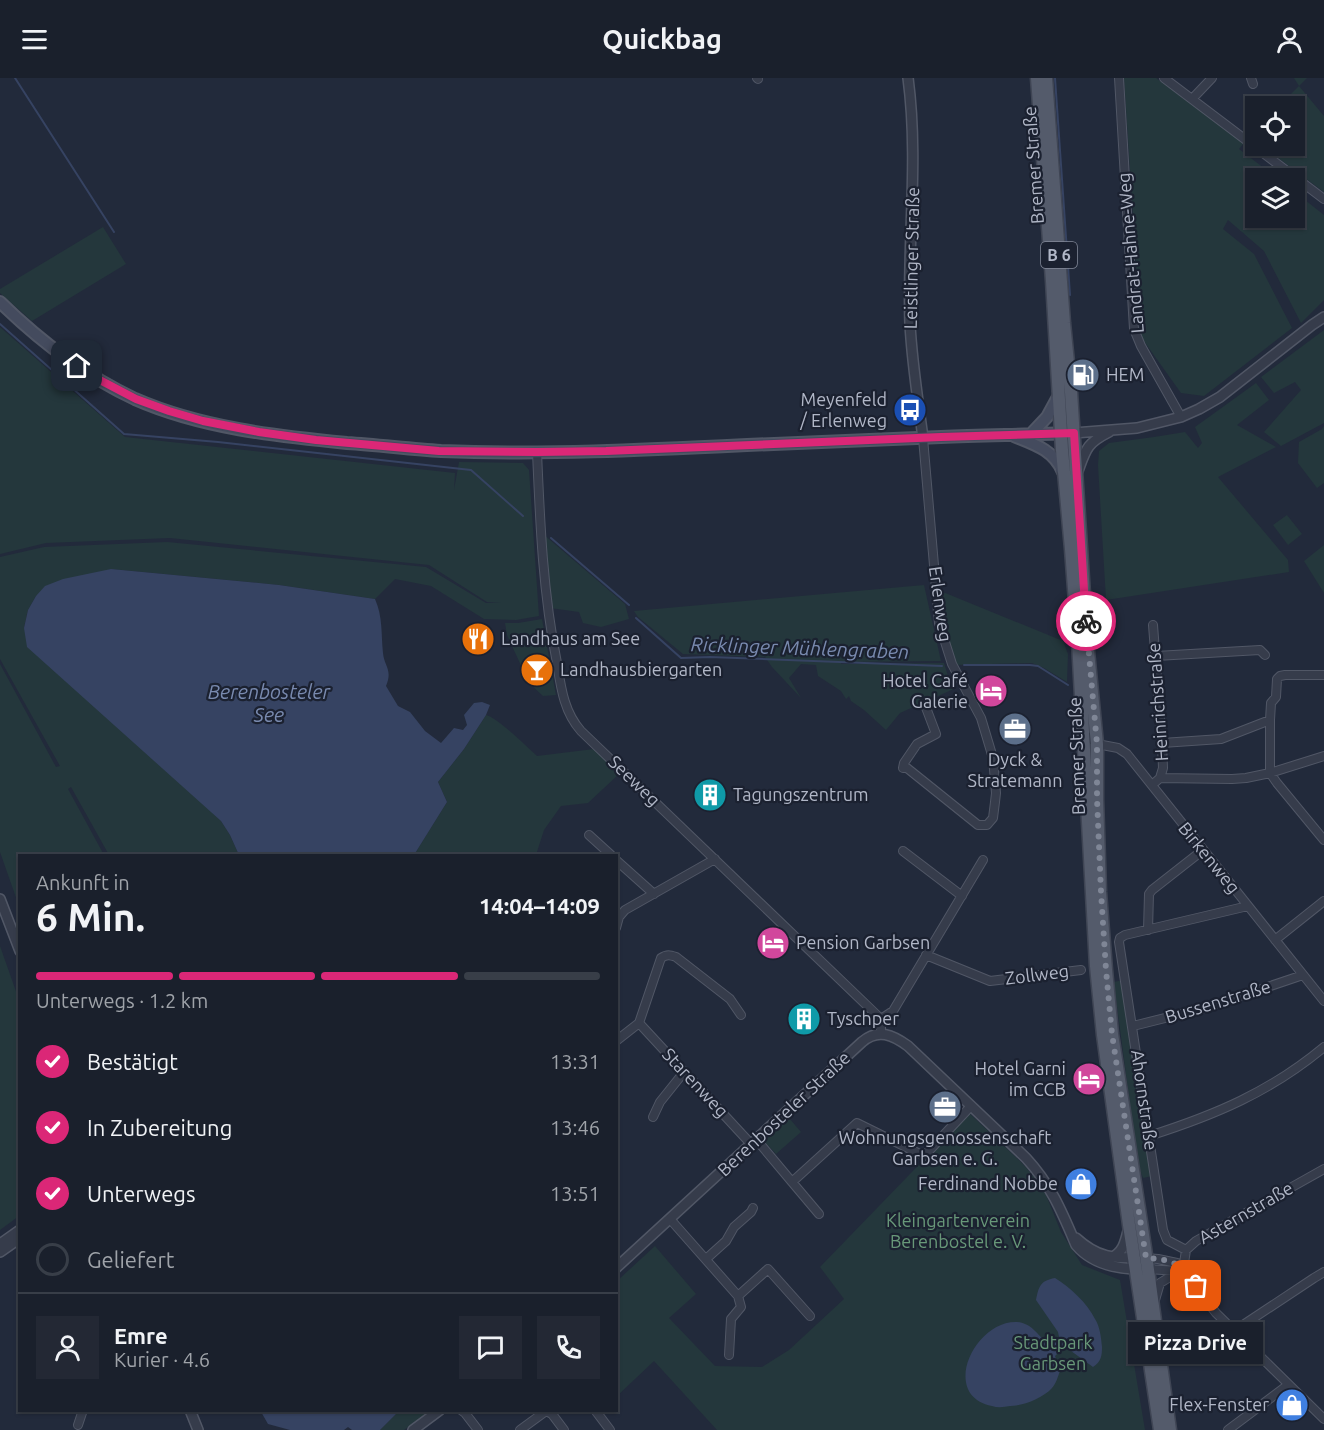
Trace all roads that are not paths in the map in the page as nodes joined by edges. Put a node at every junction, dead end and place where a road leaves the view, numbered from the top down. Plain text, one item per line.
1 (908, 78) edge
2 (1037, 78) edge
3 (1046, 78) edge
4 (1119, 78) edge
5 (1164, 78) edge
6 (1212, 78) edge
7 (1192, 99) junction
8 (1324, 199) edge
9 (0, 303) edge
10 (1324, 317) edge
11 (1059, 394) junction
12 (1181, 417) junction
13 (1111, 431) junction
14 (1068, 433) junction
15 (1031, 434) junction
16 (1011, 435) junction
17 (923, 438) junction
18 (537, 452) junction
19 (1071, 474) junction
20 (1153, 626) dead end
21 (1265, 655) dead end
22 (1156, 656) junction
23 (1324, 675) edge
24 (925, 705) dead end
25 (1270, 720) junction
26 (1082, 732) junction
27 (1162, 742) junction
28 (1097, 744) junction
29 (1324, 756) edge
30 (1270, 772) junction
31 (1160, 778) junction
32 (1152, 785) junction
33 (589, 835) dead end
34 (1324, 840) edge
35 (1203, 850) junction
36 (903, 851) dead end
37 (610, 854) edge
38 (715, 859) junction
39 (983, 860) dead end
40 (618, 862) edge
41 (654, 894) junction
42 (962, 896) junction
43 (0, 899) edge
44 (1324, 901) edge
45 (1248, 906) junction
46 (618, 917) edge
47 (1148, 930) junction
48 (1278, 937) junction
49 (18, 946) edge
50 (926, 955) junction
51 (1081, 970) dead end
52 (1303, 975) junction
53 (1324, 1001) edge
54 (741, 1015) dead end
55 (881, 1019) junction
56 (639, 1023) junction
57 (1133, 1026) junction
58 (881, 1034) junction
59 (618, 1039) edge
60 (1324, 1047) edge
61 (684, 1072) junction
62 (971, 1106) junction
63 (653, 1117) dead end
64 (1149, 1136) junction
65 (753, 1142) junction
66 (1324, 1169) edge
67 (792, 1182) junction
68 (753, 1208) dead end
69 (819, 1214) dead end
70 (670, 1219) junction
71 (1129, 1225) junction
72 (18, 1231) edge
73 (1070, 1232) junction
74 (18, 1239) edge
75 (0, 1244) edge
76 (1186, 1250) junction
77 (0, 1252) edge
78 (1111, 1258) junction
79 (706, 1259) junction
80 (1141, 1264) junction
81 (618, 1266) edge
82 (1180, 1271) junction
83 (1324, 1272) edge
84 (738, 1296) junction
85 (1153, 1308) junction
86 (810, 1316) dead end
87 (1234, 1331) junction
88 (729, 1355) dead end
89 (1288, 1385) junction
90 (81, 1412) edge
91 (191, 1412) edge
92 (438, 1412) edge
93 (465, 1412) edge
94 (545, 1412) edge
95 (548, 1412) edge
96 (596, 1412) edge
97 (1324, 1419) edge
98 (78, 1425) dead end
99 (198, 1430) edge
100 (413, 1430) edge
101 (478, 1430) edge
102 (520, 1430) edge
103 (564, 1430) edge
104 (610, 1430) edge
105 (1160, 1430) edge
106 (1170, 1430) edge
107 (1228, 1430) edge

1 - 17 street, Leistlinger Straße
2 - 11 main road, Bremer Straße / B 6
3 - 14 main road, Bremer Straße / B 6
4 - 12 street, Landrat-Hahne-Weg
5 - 7 street
6 - 7 street
7 - 8 street
9 - 18 main road
10 - 12 street
11 - 14 main road, Bremer Straße / B 6
11 - 15 main road
12 - 13 street
13 - 14 street
13 - 19 street
14 - 15 main road
14 - 19 main road, Bremer Straße / B 6
15 - 16 main road
16 - 17 main road
16 - 19 main road
17 - 18 main road
17 - 24 street, Erlenweg
18 - 38 street, Seeweg
19 - 26 main road, Bremer Straße / B 6
19 - 28 main road, Bremer Straße / B 6
20 - 22 street, Heinrichstraße
21 - 22 street
22 - 27 street, Heinrichstraße
23 - 25 street
25 - 27 street
25 - 30 street
26 - 28 street, Birkenweg
26 - 71 main road, Bremer Straße / B 6
27 - 31 street, Heinrichstraße
28 - 32 street, Birkenweg
28 - 80 main road, Bremer Straße / B 6
29 - 30 street
30 - 31 street
30 - 34 street
31 - 32 street
32 - 35 street, Birkenweg
33 - 37 street
35 - 45 street, Birkenweg
35 - 47 street
36 - 42 street
38 - 41 street
38 - 55 street, Seeweg
39 - 42 street
40 - 41 street
41 - 46 street
42 - 50 street
43 - 49 street
44 - 48 street
45 - 47 street
45 - 48 street, Birkenweg
47 - 57 street, Ahornstraße
48 - 52 street, Birkenweg
50 - 51 street, Zollweg
50 - 55 street
52 - 53 street, Birkenweg
52 - 57 street, Bussenstraße
54 - 56 street
55 - 58 street
56 - 59 street
56 - 61 street, Starenweg
57 - 64 street, Ahornstraße
58 - 62 street
58 - 65 street, Berenbosteler Straße
60 - 64 street
61 - 63 street
61 - 65 street, Starenweg
62 - 67 street
62 - 73 street
64 - 76 street, Ahornstraße
65 - 67 street, Starenweg
65 - 70 street, Berenbosteler Straße
66 - 76 street, Asternstraße
67 - 69 street, Starenweg
68 - 79 street
70 - 79 street
70 - 81 street, Berenbosteler Straße
71 - 78 street
71 - 80 main road, Bremer Straße / B 6
72 - 75 street
73 - 78 street
73 - 80 street
74 - 77 street
76 - 82 street, Asternstraße
78 - 80 street
79 - 84 street
80 - 82 street
80 - 85 main road, Bremer Straße / B 6
80 - 105 main road, Bremer Straße / B 6
82 - 85 street
82 - 87 street
83 - 87 street
84 - 86 street
84 - 88 street
85 - 106 main road, Bremer Straße / B 6
87 - 89 street
89 - 97 street
89 - 107 street
90 - 98 street
91 - 99 street
92 - 100 street
93 - 101 street
94 - 102 street
95 - 103 street
96 - 104 street

